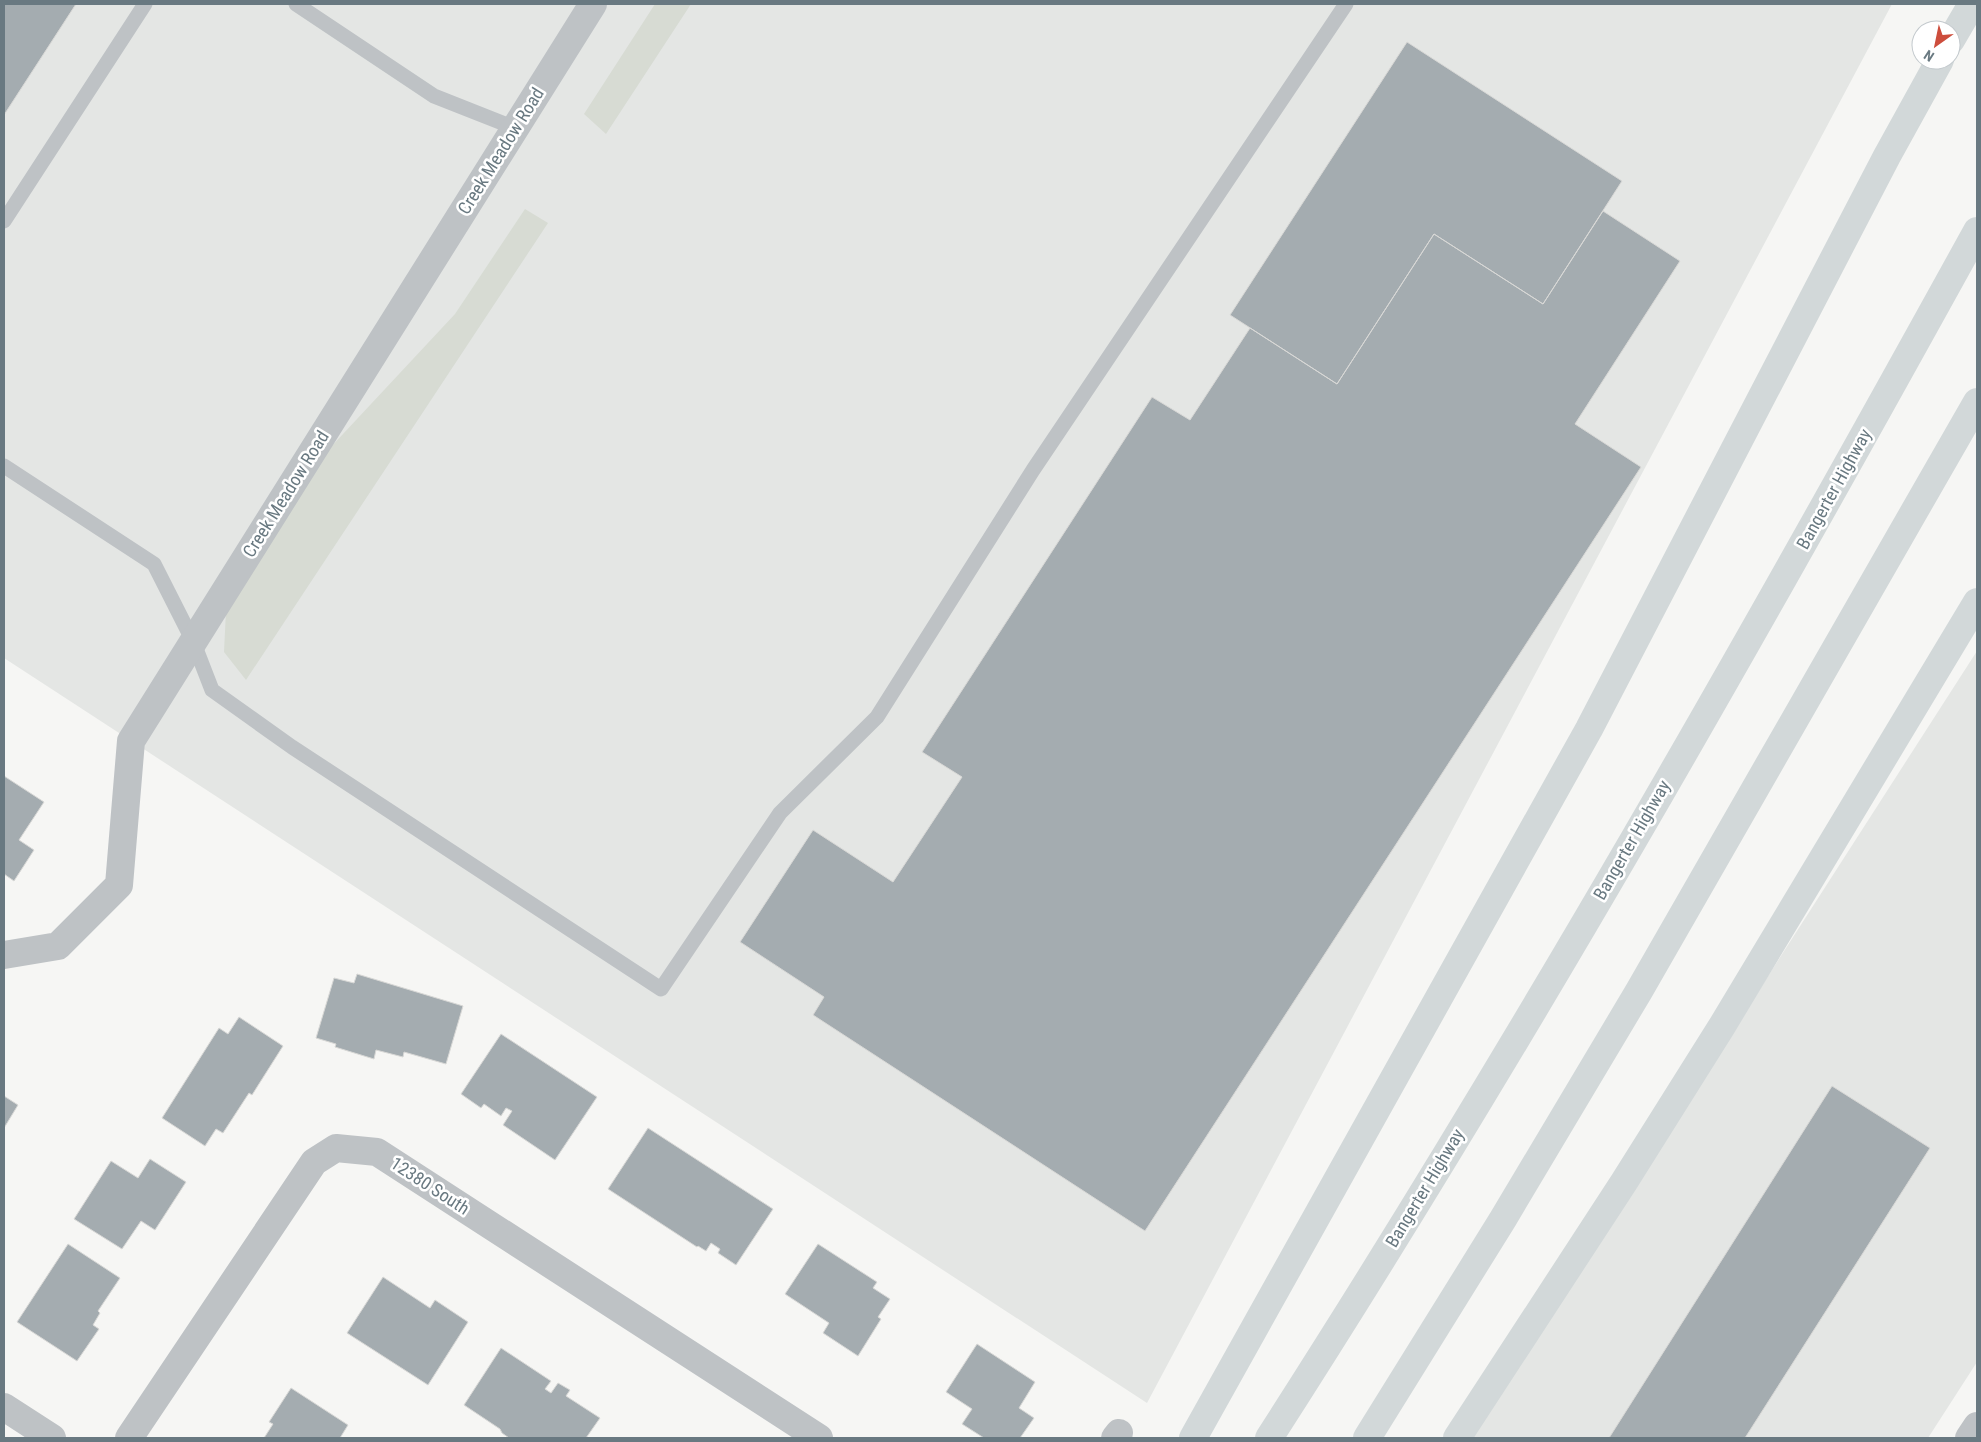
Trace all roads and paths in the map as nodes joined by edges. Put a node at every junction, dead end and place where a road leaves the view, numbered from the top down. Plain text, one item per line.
1 (145, 4) edge
2 (296, 4) edge
3 (594, 4) edge
4 (1346, 4) edge
5 (1972, 4) edge
6 (1961, 23) edge
7 (1935, 70) edge
8 (515, 128) junction
9 (4, 221) edge
10 (1977, 231) edge
11 (1977, 402) edge
12 (4, 466) edge
13 (1977, 602) edge
14 (193, 641) junction
15 (4, 955) edge
16 (4, 1407) edge
17 (1977, 1426) edge
18 (52, 1438) edge
19 (129, 1438) edge
20 (819, 1438) edge
21 (1193, 1438) edge
22 (1269, 1438) edge
23 (1367, 1438) edge
24 (1457, 1438) edge
25 (1969, 1438) edge

1 - 9 lane
2 - 8 lane
3 - 8 street, Creek Meadow Road
4 - 14 lane
5 - 6 highway
7 - 21 highway
8 - 14 street, Creek Meadow Road
10 - 22 highway, Bangerter Highway
11 - 23 highway
12 - 14 lane
13 - 24 highway
14 - 15 street, Creek Meadow Road
16 - 18 street
17 - 25 street
19 - 20 street, 12380 South

